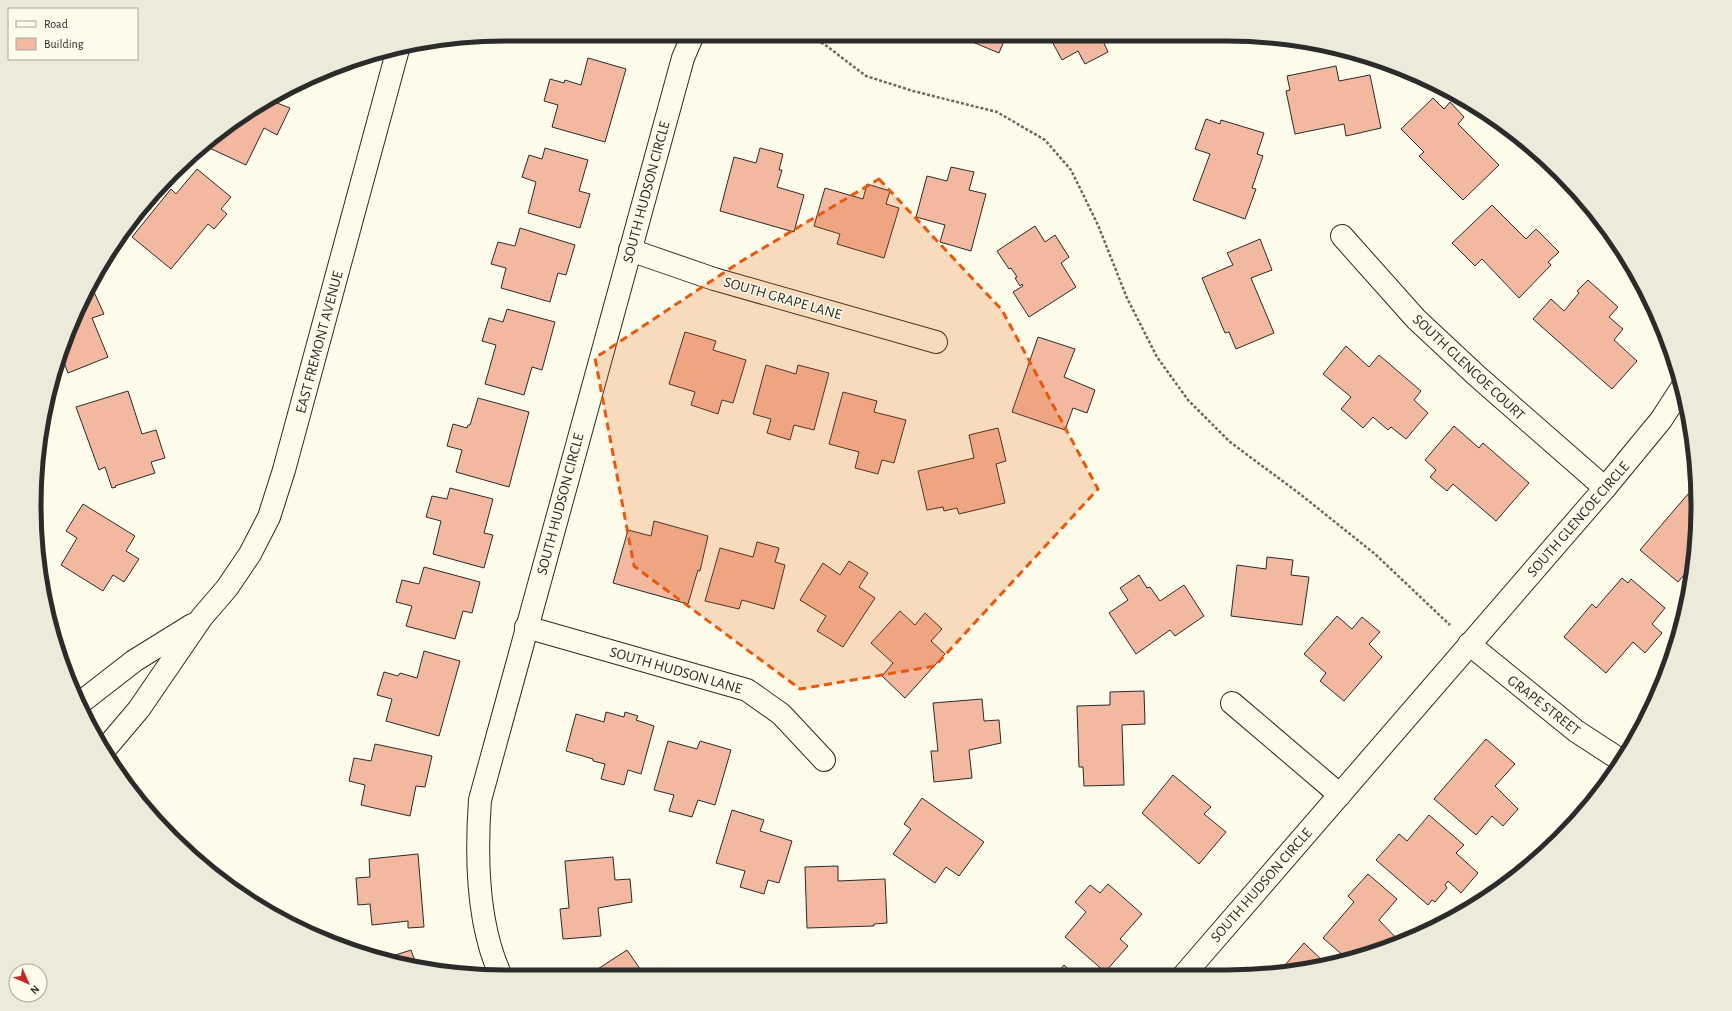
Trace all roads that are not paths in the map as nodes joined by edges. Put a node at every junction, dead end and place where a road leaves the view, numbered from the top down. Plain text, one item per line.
1 (690, 41) edge
2 (397, 54) edge
3 (1342, 236) dead end
4 (630, 250) junction
5 (936, 342) dead end
6 (1678, 396) edge
7 (1605, 488) junction
8 (202, 617) junction
9 (526, 628) junction
10 (1469, 644) junction
11 (84, 700) edge
12 (1232, 703) dead end
13 (108, 746) edge
14 (1617, 758) edge
15 (824, 760) dead end
16 (1340, 795) junction
17 (499, 970) edge
18 (1188, 970) edge

1 - 4 street, SOUTH HUDSON CIRCLE
2 - 8 street, EAST FREMONT AVENUE
3 - 7 street, SOUTH GLENCOE COURT
4 - 5 street, SOUTH GRAPE LANE
4 - 9 street, SOUTH HUDSON CIRCLE
6 - 7 street, SOUTH GLENCOE CIRCLE
7 - 10 street, SOUTH GLENCOE CIRCLE
8 - 11 street, EAST FREMONT AVENUE
8 - 13 street, EAST FREMONT AVENUE
9 - 15 street, SOUTH HUDSON LANE
9 - 17 street, SOUTH HUDSON CIRCLE
10 - 14 street, GRAPE STREET
10 - 16 street, SOUTH HUDSON CIRCLE
12 - 16 street
16 - 18 street, SOUTH HUDSON CIRCLE

